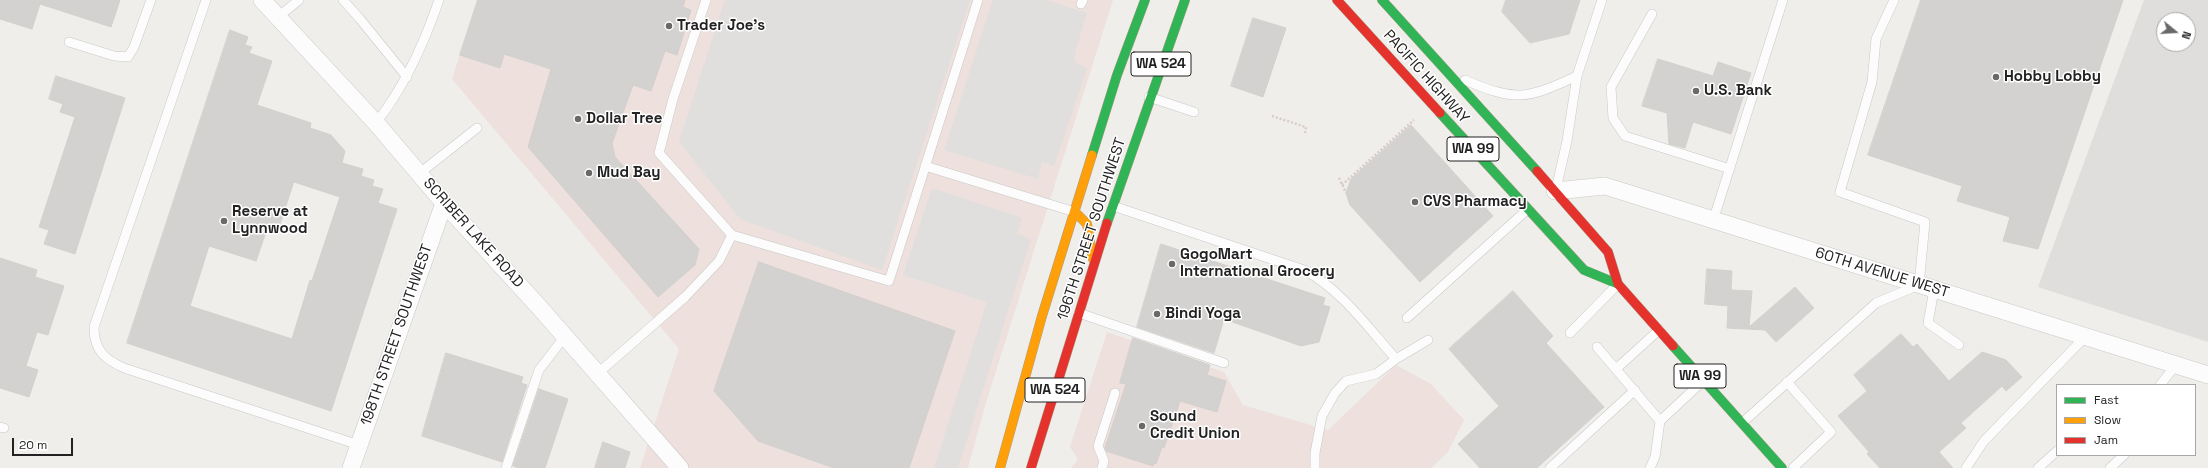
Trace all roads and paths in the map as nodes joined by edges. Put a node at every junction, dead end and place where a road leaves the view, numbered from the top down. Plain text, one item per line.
1 (151, 0) edge
2 (206, 0) edge
3 (262, 0) edge
4 (299, 0) edge
5 (343, 0) edge
6 (440, 0) edge
7 (706, 0) edge
8 (978, 0) edge
9 (1145, 0) edge
10 (1185, 0) edge
11 (1337, 0) edge
12 (1382, 0) edge
13 (1602, 0) edge
14 (1783, 0) edge
15 (1894, 0) edge
16 (1652, 14) dead end
17 (278, 17) junction
18 (69, 42) dead end
19 (1449, 74) junction
20 (1577, 76) junction
21 (407, 77) junction
22 (1149, 97) junction
23 (1194, 112) dead end
24 (1272, 116) dead end
25 (1414, 120) dead end
26 (376, 123) junction
27 (477, 128) dead end
28 (1305, 133) dead end
29 (925, 166) junction
30 (1730, 169) junction
31 (420, 173) junction
32 (1339, 178) dead end
33 (1342, 185) junction
34 (1555, 191) junction
35 (1346, 193) dead end
36 (444, 203) junction
37 (1114, 206) junction
38 (1528, 209) junction
39 (1075, 212) junction
40 (1714, 220) junction
41 (732, 235) junction
42 (1094, 264) junction
43 (1618, 284) junction
44 (1927, 287) junction
45 (1079, 313) junction
46 (1407, 318) dead end
47 (1659, 330) junction
48 (1570, 333) dead end
49 (565, 336) junction
50 (2085, 337) junction
51 (1428, 340) dead end
52 (1959, 345) dead end
53 (1597, 347) dead end
54 (1396, 359) junction
55 (1224, 363) dead end
56 (2176, 365) junction
57 (1617, 368) junction
58 (597, 374) junction
59 (2208, 375) edge
60 (1704, 380) junction
61 (1787, 382) junction
62 (2161, 384) edge
63 (1635, 390) junction
64 (1115, 393) dead end
65 (1660, 421) junction
66 (1742, 423) junction
67 (1012, 425) junction
68 (1020, 431) dead end
69 (359, 445) junction
70 (2056, 452) edge
71 (2123, 456) edge
72 (351, 468) edge
73 (506, 468) edge
74 (680, 468) edge
75 (1000, 468) edge
76 (1031, 468) edge
77 (1102, 468) edge
78 (1315, 468) edge
79 (1550, 468) edge
80 (1650, 468) edge
81 (1782, 468) edge
82 (1793, 468) edge
83 (1966, 468) edge
84 (2038, 468) edge
85 (2110, 468) edge

1 - 18 lane
2 - 69 lane
3 - 17 street, SCRIBER LAKE ROAD
4 - 17 lane
5 - 21 lane
6 - 21 lane
7 - 41 lane
8 - 29 lane
9 - 39 main road, 196TH STREET SOUTHWEST
10 - 22 main road, 196TH STREET SOUTHWEST / WA 524
11 - 38 main road, PACIFIC HIGHWAY / WA 99
12 - 19 main road, PACIFIC HIGHWAY / WA 99
13 - 20 lane
14 - 30 lane
15 - 44 lane
16 - 30 lane
17 - 26 street, SCRIBER LAKE ROAD
19 - 20 lane
19 - 34 main road, PACIFIC HIGHWAY / WA 99
20 - 34 lane
21 - 26 lane
22 - 23 lane
22 - 37 main road, 196TH STREET SOUTHWEST / WA 524
24 - 28 path
25 - 33 path
26 - 31 street, SCRIBER LAKE ROAD
27 - 31 lane
29 - 39 lane
29 - 41 lane
30 - 40 lane
31 - 36 street, SCRIBER LAKE ROAD
32 - 33 path
33 - 35 path
34 - 40 street, 60TH AVENUE WEST
34 - 43 main road, PACIFIC HIGHWAY / WA 99
36 - 49 street, SCRIBER LAKE ROAD
36 - 69 street, 198TH STREET SOUTHWEST
37 - 42 main road, 196TH STREET SOUTHWEST / WA 524
37 - 54 lane
38 - 43 main road, PACIFIC HIGHWAY / WA 99
38 - 46 lane
39 - 42 main road
39 - 67 main road, 196TH STREET SOUTHWEST
40 - 44 street, 60TH AVENUE WEST
41 - 58 lane
42 - 45 main road, 196TH STREET SOUTHWEST / WA 524
43 - 47 main road, PACIFIC HIGHWAY / WA 99
43 - 48 lane
44 - 50 street, 60TH AVENUE WEST
44 - 52 lane
44 - 61 lane
45 - 55 lane
45 - 76 main road, 196TH STREET SOUTHWEST / WA 524
47 - 57 lane
47 - 60 main road, PACIFIC HIGHWAY / WA 99
49 - 58 street, SCRIBER LAKE ROAD
49 - 73 lane
50 - 56 street, 60TH AVENUE WEST
50 - 83 lane
51 - 54 lane
53 - 57 lane
54 - 78 lane
56 - 59 street, 60TH AVENUE WEST
56 - 62 lane
57 - 63 lane
58 - 74 street, SCRIBER LAKE ROAD
60 - 65 lane
60 - 66 main road, PACIFIC HIGHWAY / WA 99
61 - 66 lane
61 - 82 lane
63 - 65 lane
63 - 79 lane
64 - 77 lane
65 - 80 lane
66 - 81 main road, PACIFIC HIGHWAY / WA 99
67 - 68 main road
67 - 75 main road, 196TH STREET SOUTHWEST
69 - 72 street, 198TH STREET SOUTHWEST
70 - 84 lane
71 - 85 lane

